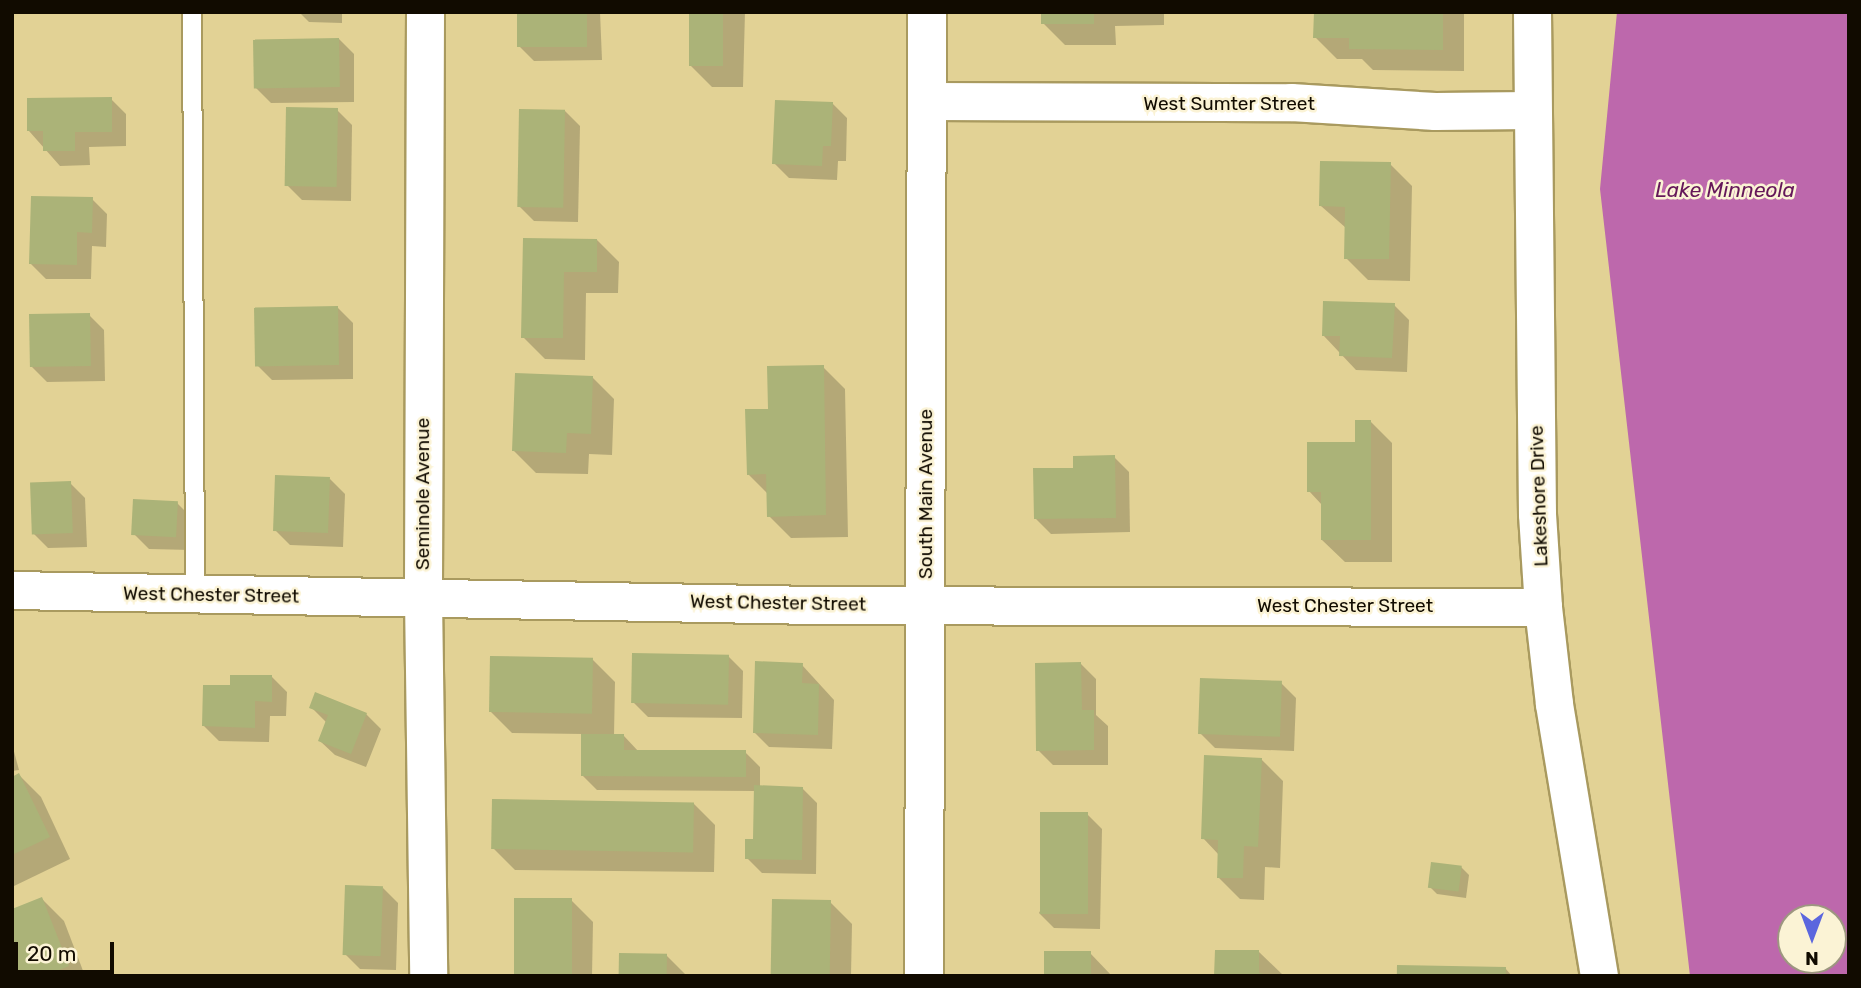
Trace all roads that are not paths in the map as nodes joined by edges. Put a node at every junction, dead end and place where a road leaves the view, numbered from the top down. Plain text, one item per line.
1 (192, 12) edge
2 (425, 12) edge
3 (927, 12) edge
4 (1532, 12) edge
5 (927, 101) junction
6 (1530, 110) junction
7 (12, 590) edge
8 (195, 594) junction
9 (423, 598) junction
10 (925, 604) junction
11 (1543, 607) junction
12 (428, 976) edge
13 (924, 976) edge
14 (1600, 976) edge

1 - 8 lane
2 - 9 street, Seminole Avenue
3 - 5 street, South Main Avenue
4 - 6 street, Lakeshore Drive
5 - 6 street, West Sumter Street
5 - 10 street, South Main Avenue
6 - 11 street, Lakeshore Drive
7 - 8 street, West Chester Street
8 - 9 street, West Chester Street
9 - 10 street, West Chester Street
9 - 12 street, Seminole Avenue
10 - 11 street, West Chester Street
10 - 13 street, South Main Avenue
11 - 14 street, Lakeshore Drive

